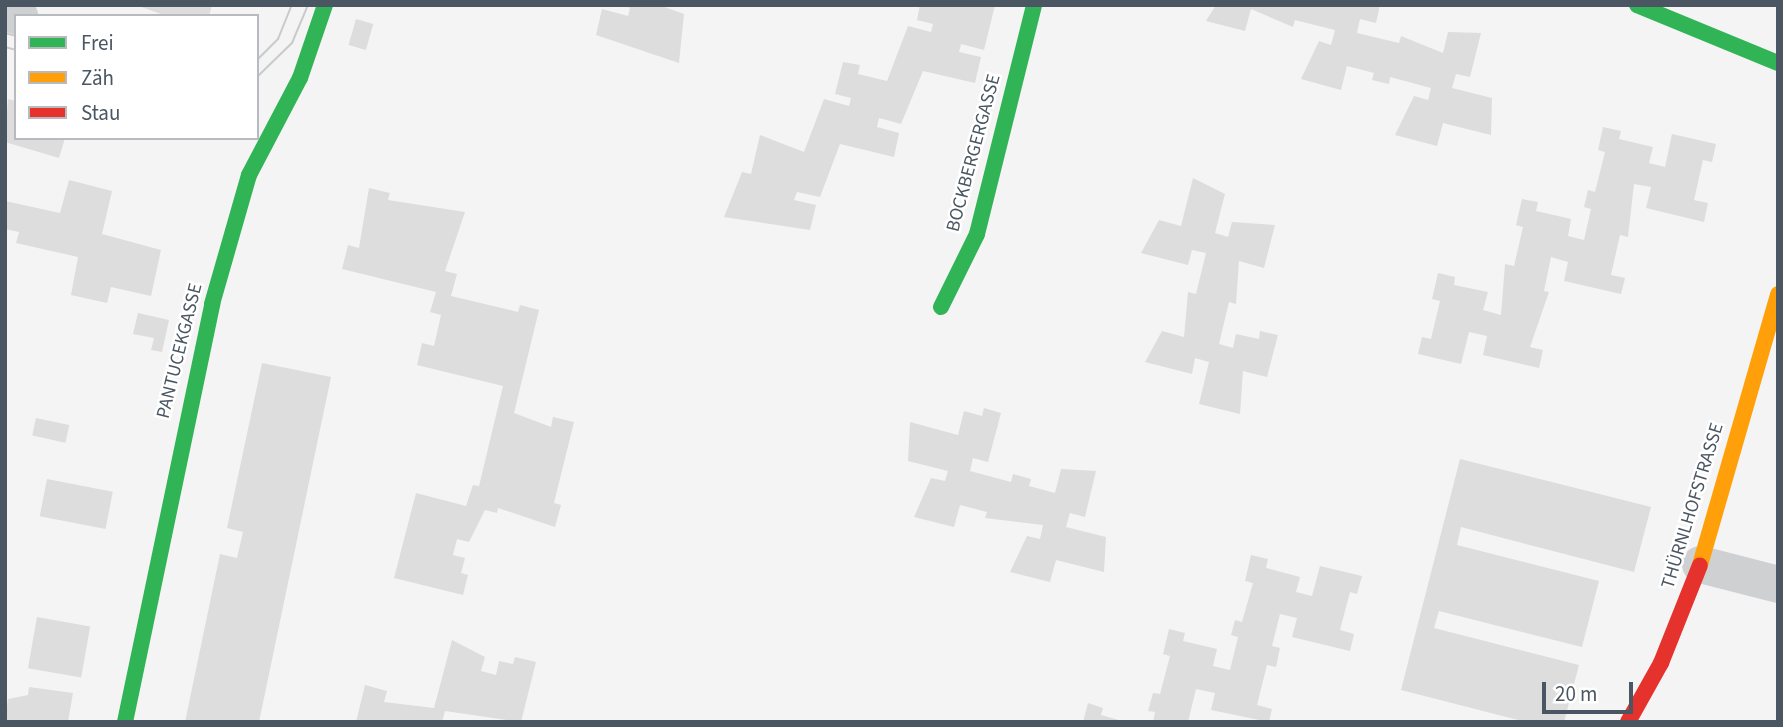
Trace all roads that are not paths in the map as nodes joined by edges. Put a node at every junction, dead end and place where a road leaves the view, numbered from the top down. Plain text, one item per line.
1 (325, 5) edge
2 (1034, 5) edge
3 (1637, 5) edge
4 (1778, 63) edge
5 (259, 142) edge
6 (1778, 294) edge
7 (940, 307) dead end
8 (1700, 564) junction
9 (1778, 584) edge
10 (125, 722) edge
11 (1628, 722) edge

1 - 5 street, PANTUCEKGASSE
2 - 7 street, BOCKBERGERGASSE
3 - 4 street
5 - 10 street, PANTUCEKGASSE
6 - 8 street, THÜRNLHOFSTRASSE
8 - 9 street
8 - 11 street, THÜRNLHOFSTRASSE

